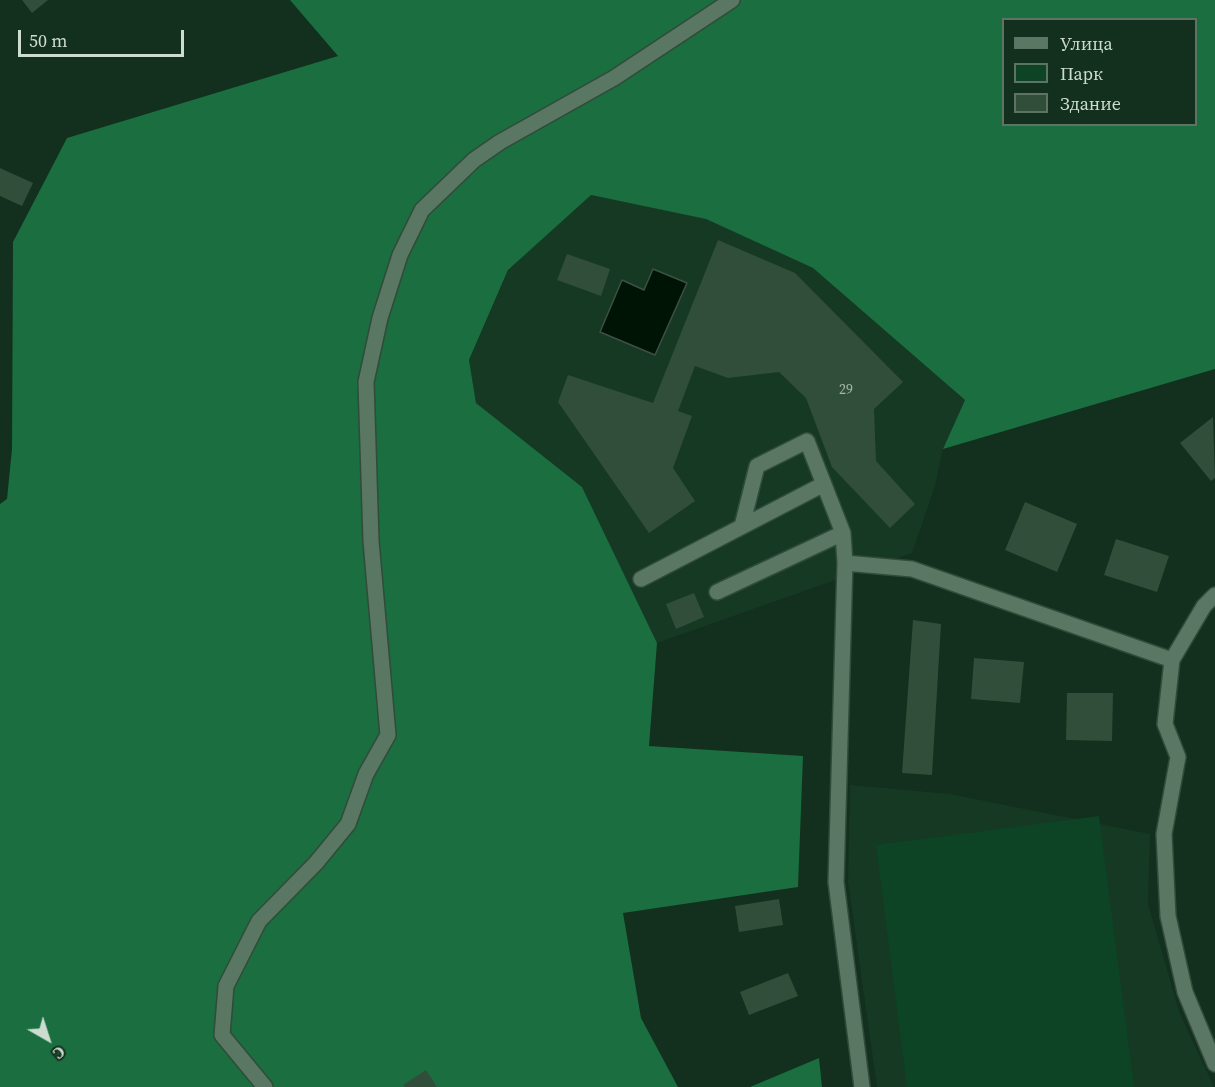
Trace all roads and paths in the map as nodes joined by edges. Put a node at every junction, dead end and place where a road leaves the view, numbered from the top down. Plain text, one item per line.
1 (732, 0) edge
2 (824, 484) junction
3 (742, 526) junction
4 (843, 533) junction
5 (845, 563) junction
6 (641, 579) dead end
7 (717, 592) dead end
8 (1215, 595) edge
9 (1172, 660) junction
10 (1215, 1064) edge
11 (265, 1087) edge
12 (862, 1087) edge

1 - 11 lane
2 - 3 lane
2 - 3 lane
2 - 4 lane
3 - 6 lane
4 - 5 lane
4 - 7 lane
5 - 9 lane
5 - 12 lane
8 - 9 lane
9 - 10 lane

